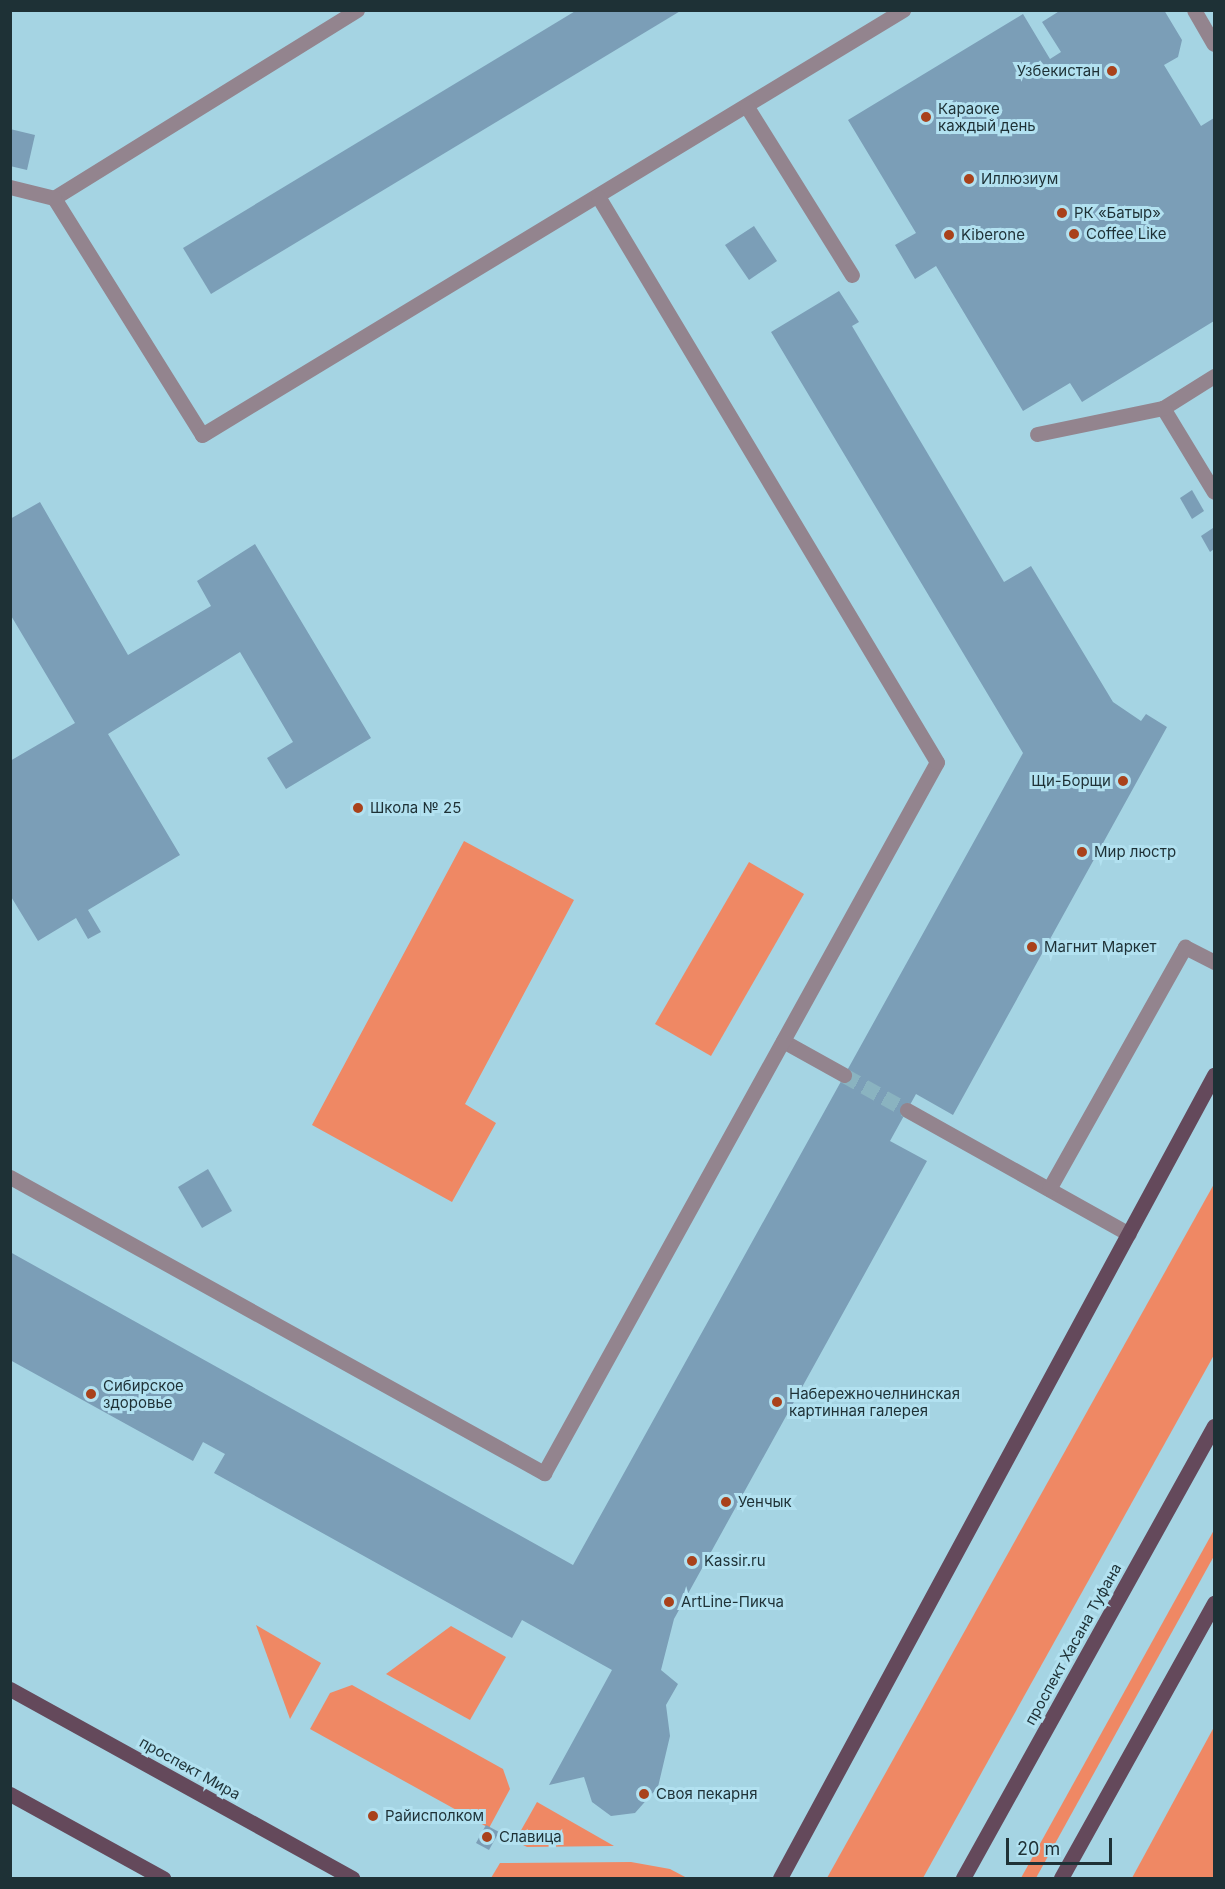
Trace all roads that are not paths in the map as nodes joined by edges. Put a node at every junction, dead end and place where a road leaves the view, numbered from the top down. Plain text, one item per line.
1 (357, 10) edge
2 (903, 10) edge
3 (1194, 10) edge
4 (1215, 44) edge
5 (747, 107) junction
6 (10, 187) edge
7 (54, 198) junction
8 (599, 198) junction
9 (852, 275) dead end
10 (1215, 376) edge
11 (1163, 408) junction
12 (1037, 434) dead end
13 (1215, 492) edge
14 (1215, 962) edge
15 (783, 1041) junction
16 (1215, 1075) edge
17 (844, 1076) tunnel mouth
18 (1211, 1088) edge
19 (907, 1110) tunnel mouth
20 (10, 1177) edge
21 (1049, 1189) junction
22 (1129, 1234) junction
23 (1215, 1426) edge
24 (1215, 1602) edge
25 (10, 1689) edge
26 (10, 1794) edge
27 (164, 1878) edge
28 (352, 1878) edge
29 (780, 1878) edge
30 (963, 1878) edge
31 (1061, 1878) edge

1 - 7 street
2 - 5 street
3 - 4 street
5 - 8 street
5 - 9 street
6 - 7 street
7 - 8 street
8 - 15 street
10 - 11 street
11 - 12 street
11 - 13 street
14 - 21 street
15 - 17 street
15 - 20 street
16 - 18 main road
18 - 22 main road
19 - 21 street
21 - 22 street
22 - 29 main road
23 - 30 main road, проспект Хасана Туфана
24 - 31 main road
25 - 28 main road, проспект Мира
26 - 27 main road

